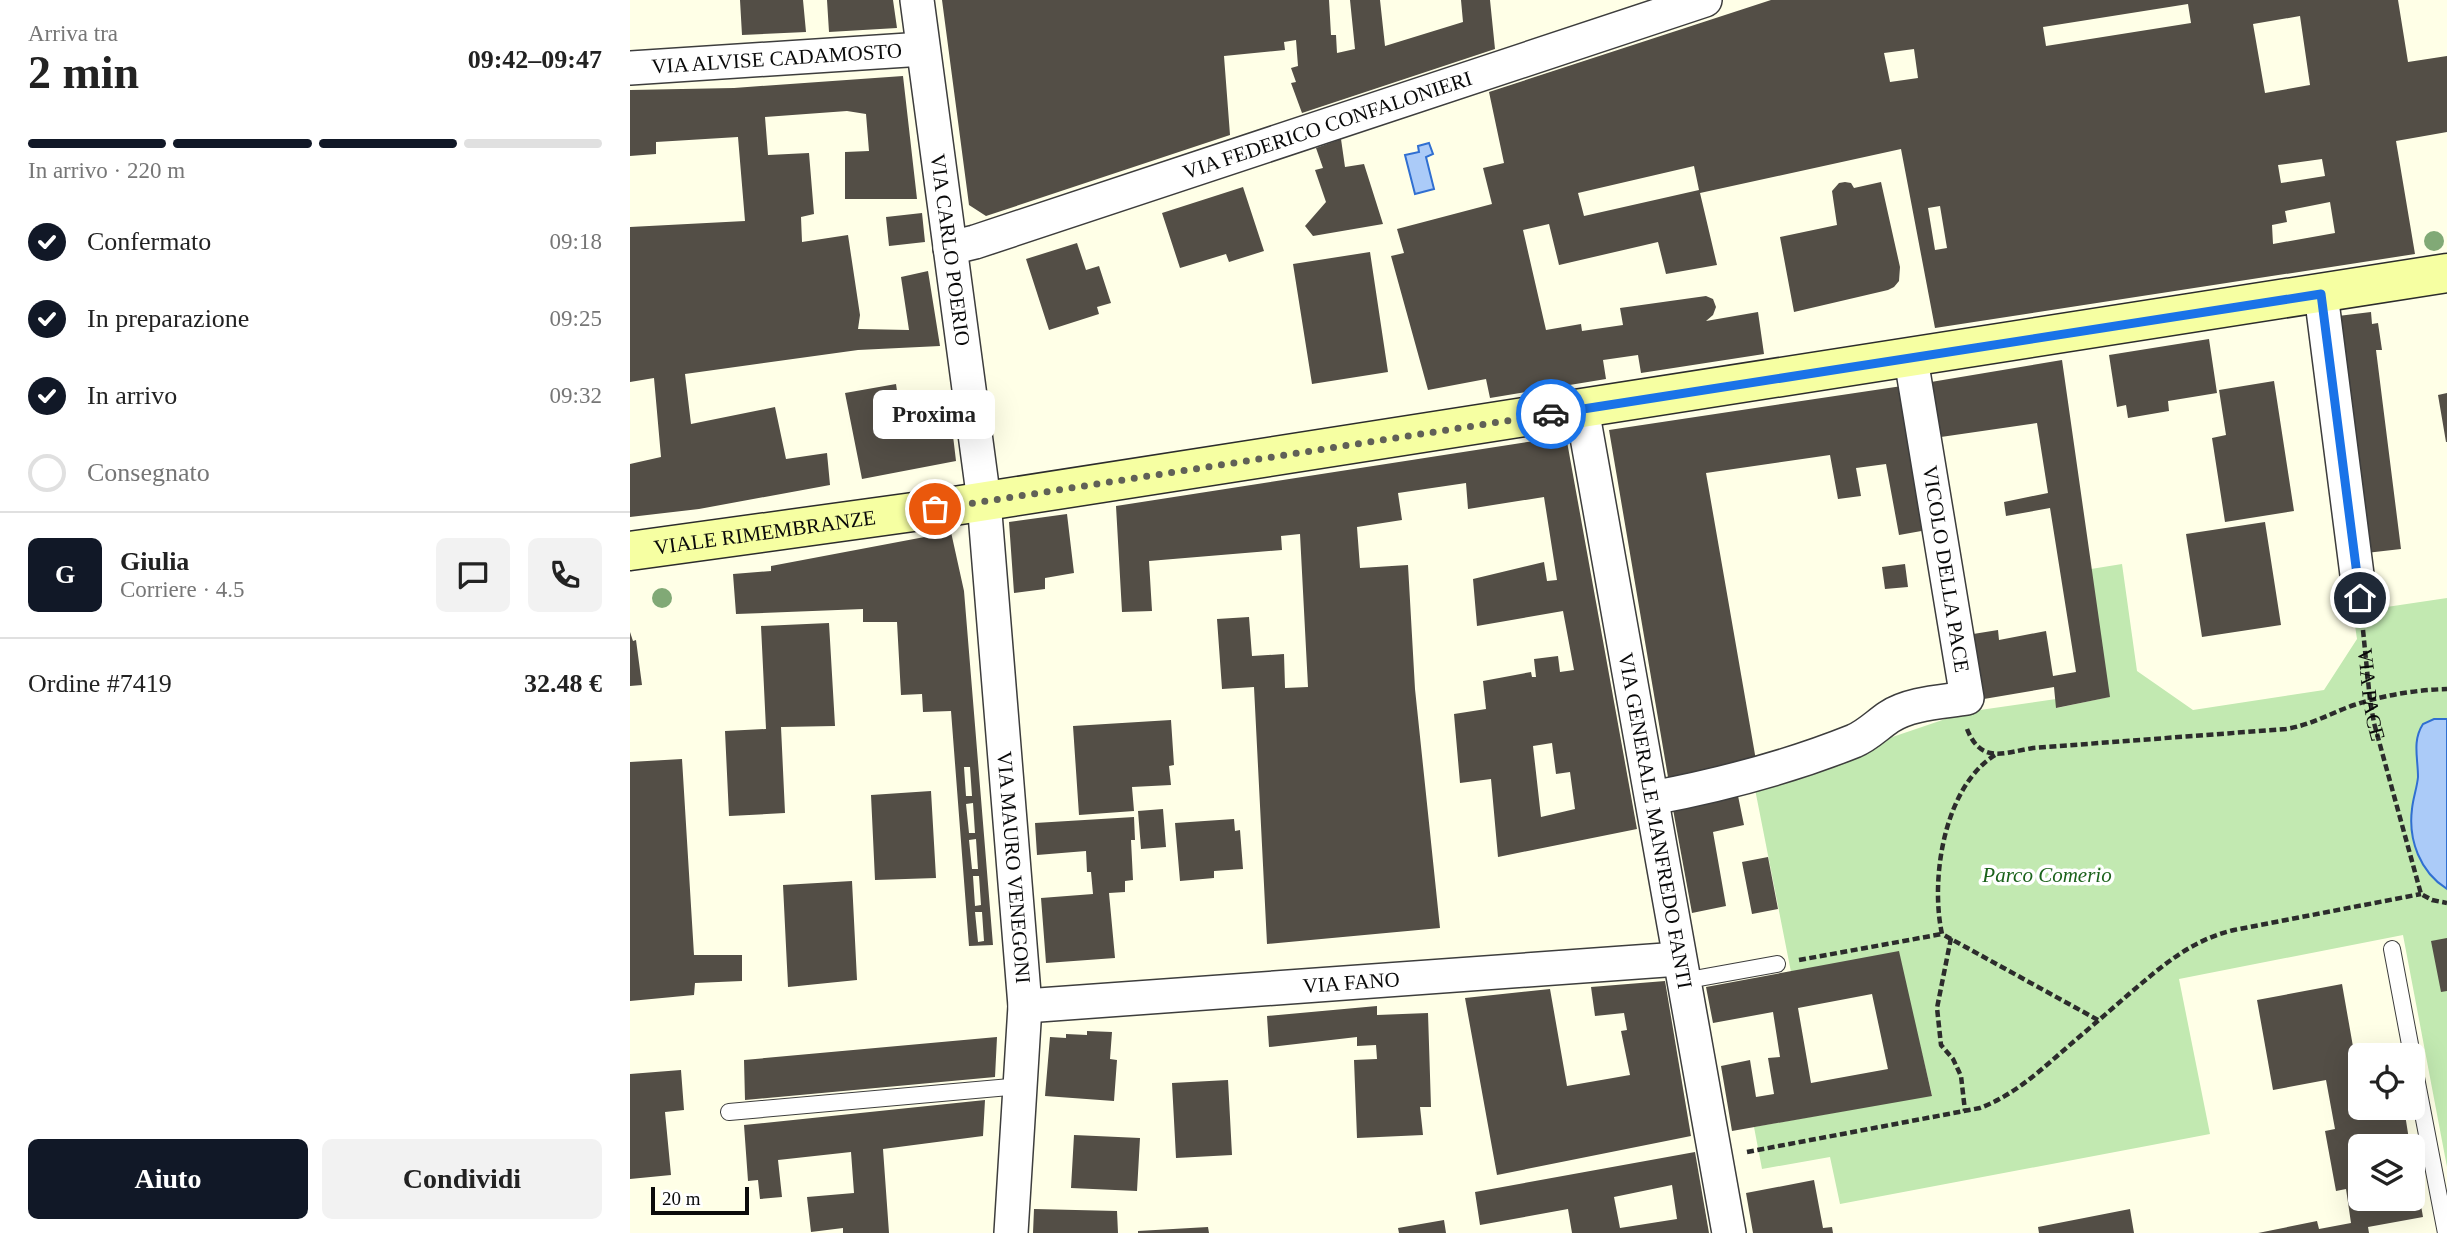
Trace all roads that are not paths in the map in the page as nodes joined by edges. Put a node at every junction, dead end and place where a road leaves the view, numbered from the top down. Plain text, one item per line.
1 (917, 0) edge
2 (1705, 0) edge
3 (923, 49) junction
4 (630, 68) edge
5 (950, 248) junction
6 (2447, 273) edge
7 (2321, 294) junction
8 (1911, 359) junction
9 (1582, 409) junction
10 (984, 501) junction
11 (630, 551) edge
12 (2360, 598) road end
13 (1652, 798) junction
14 (2392, 949) dead end
15 (1777, 964) road end
16 (1681, 970) junction
17 (1025, 1006) junction
18 (2410, 1043) edge
19 (1021, 1086) junction
20 (729, 1112) dead end
21 (2424, 1120) edge
22 (1011, 1233) edge
23 (1729, 1233) edge
24 (2446, 1233) edge

1 - 3 street, VIA CARLO POERIO
2 - 5 street, VIA FEDERICO CONFALONIERI
3 - 4 street, VIA ALVISE CADAMOSTO
3 - 5 street, VIA CARLO POERIO
5 - 10 street, VIA CARLO POERIO
6 - 7 street, VIALE RIMEMBRANZE
7 - 8 street, VIALE RIMEMBRANZE
7 - 12 street
8 - 9 street, VIALE RIMEMBRANZE
8 - 13 street, VICOLO DELLA PACE
9 - 10 street, VIALE RIMEMBRANZE
9 - 13 street, VIA GENERALE MANFREDO FANTI
10 - 11 street, VIALE RIMEMBRANZE
10 - 17 street, VIA MAURO VENEGONI
13 - 16 street, VIA GENERALE MANFREDO FANTI
14 - 18 lane
15 - 16 lane
16 - 17 street, VIA FANO
16 - 23 street, VIA GENERALE MANFREDO FANTI
17 - 19 street, VIA MAURO VENEGONI
19 - 20 lane
19 - 22 street, VIA MAURO VENEGONI
21 - 24 lane

